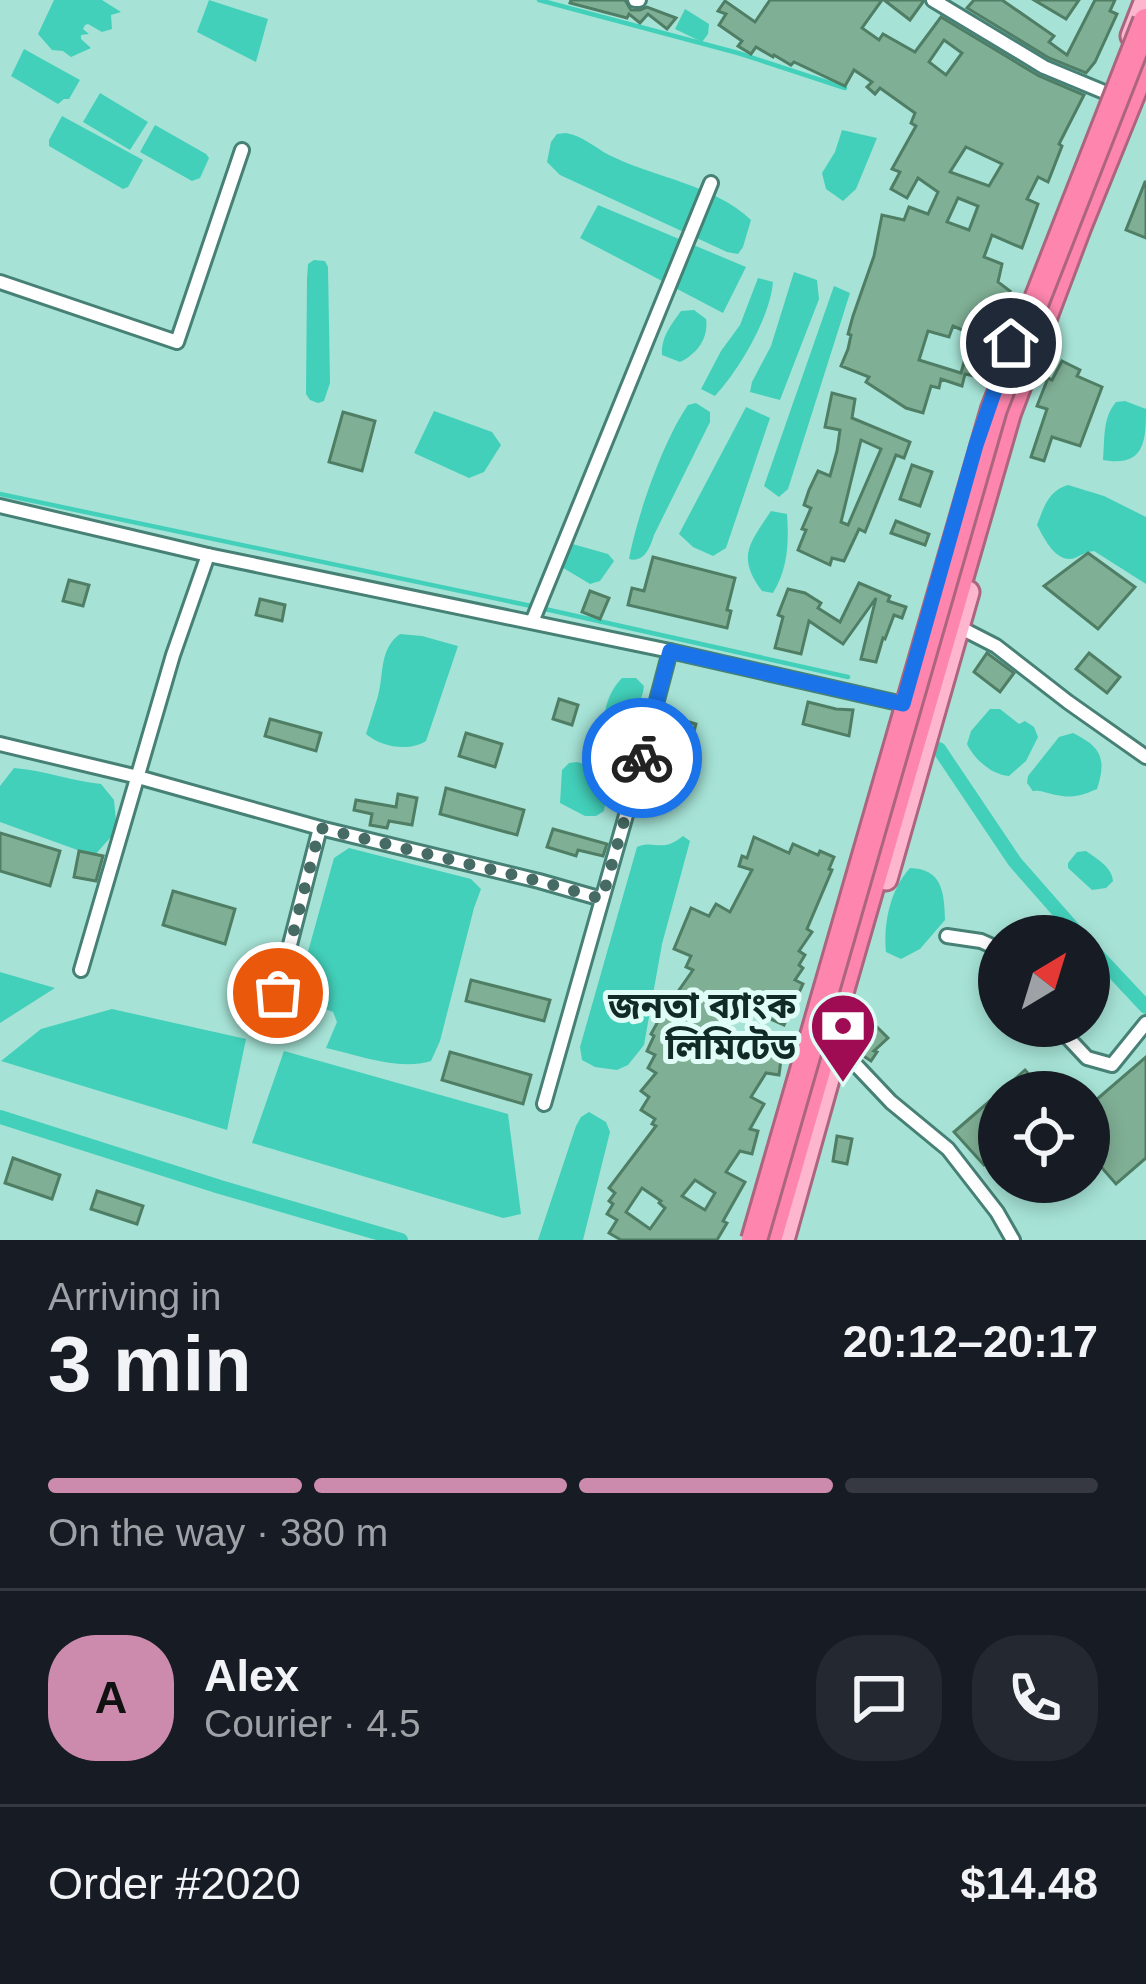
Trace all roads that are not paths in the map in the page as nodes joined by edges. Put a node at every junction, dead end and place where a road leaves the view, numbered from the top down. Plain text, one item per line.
1 (933, 0) edge
2 (1146, 0) edge
3 (1146, 21) edge
4 (1146, 60) edge
5 (1146, 82) edge
6 (1109, 94) junction
7 (242, 150) dead end
8 (711, 183) dead end
9 (0, 282) edge
10 (0, 506) edge
11 (208, 555) junction
12 (532, 622) junction
13 (959, 627) junction
14 (670, 651) junction
15 (903, 704) junction
16 (0, 744) edge
17 (1146, 758) edge
18 (138, 777) junction
19 (320, 828) junction
20 (602, 899) junction
21 (947, 936) dead end
22 (978, 941) edge
23 (81, 970) dead end
24 (1146, 1023) edge
25 (267, 1034) dead end
26 (1077, 1047) edge
27 (835, 1054) junction
28 (544, 1104) dead end
29 (743, 1240) edge
30 (754, 1240) edge
31 (769, 1240) edge
32 (783, 1240) edge
33 (1013, 1240) edge

1 - 6 street
2 - 6 main road
3 - 30 highway, bridge
4 - 31 highway
5 - 13 main road
6 - 15 main road
7 - 9 street
8 - 12 street
10 - 11 street
11 - 12 street
11 - 18 street
12 - 14 street
13 - 17 street
13 - 27 main road
14 - 15 street
14 - 20 street
15 - 29 main road
16 - 18 street
18 - 19 street
18 - 23 street
19 - 20 street
19 - 25 street
20 - 28 street
21 - 22 street
24 - 26 street
27 - 32 main road
27 - 33 street

